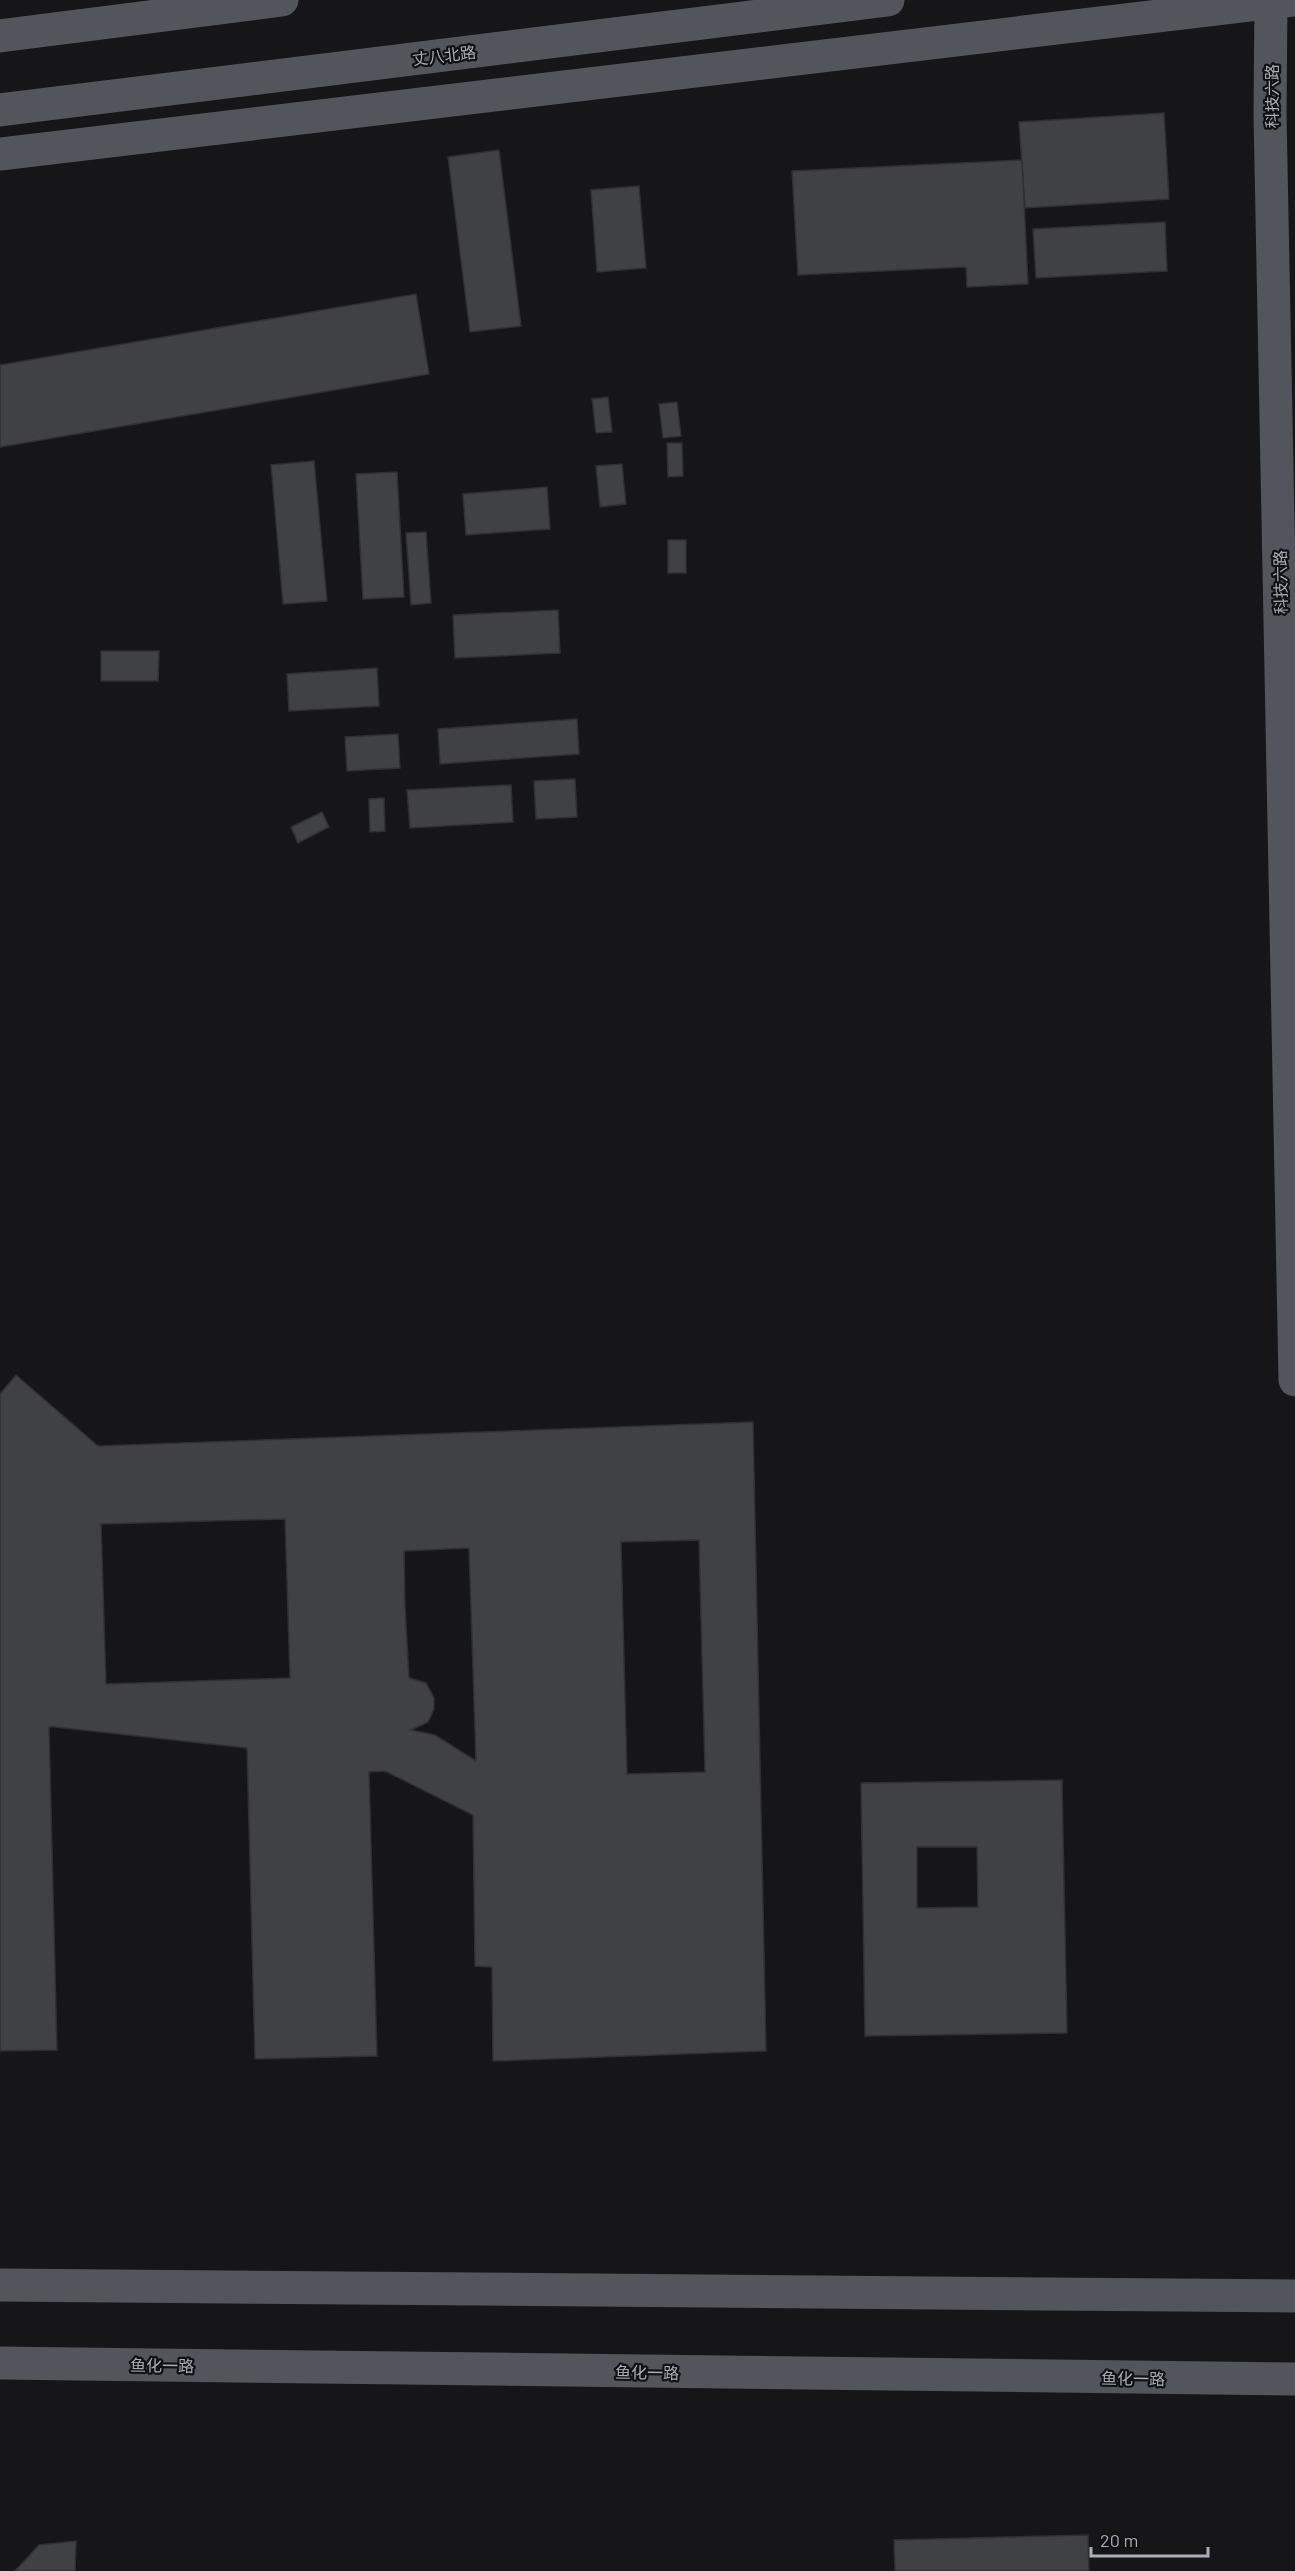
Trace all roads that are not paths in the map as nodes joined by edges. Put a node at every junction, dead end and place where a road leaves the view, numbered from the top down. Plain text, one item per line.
1 (282, 0) edge
2 (888, 0) edge
3 (1279, 1) edge
4 (0, 36) edge
5 (0, 110) edge
6 (0, 154) edge
7 (1295, 1380) edge
8 (0, 2286) edge
9 (1295, 2296) edge
10 (0, 2363) edge
11 (1295, 2379) edge

1 - 4 main road
2 - 5 main road, 丈八北路
3 - 6 main road
3 - 7 main road, 科技六路
8 - 9 main road
10 - 11 main road, 鱼化一路

